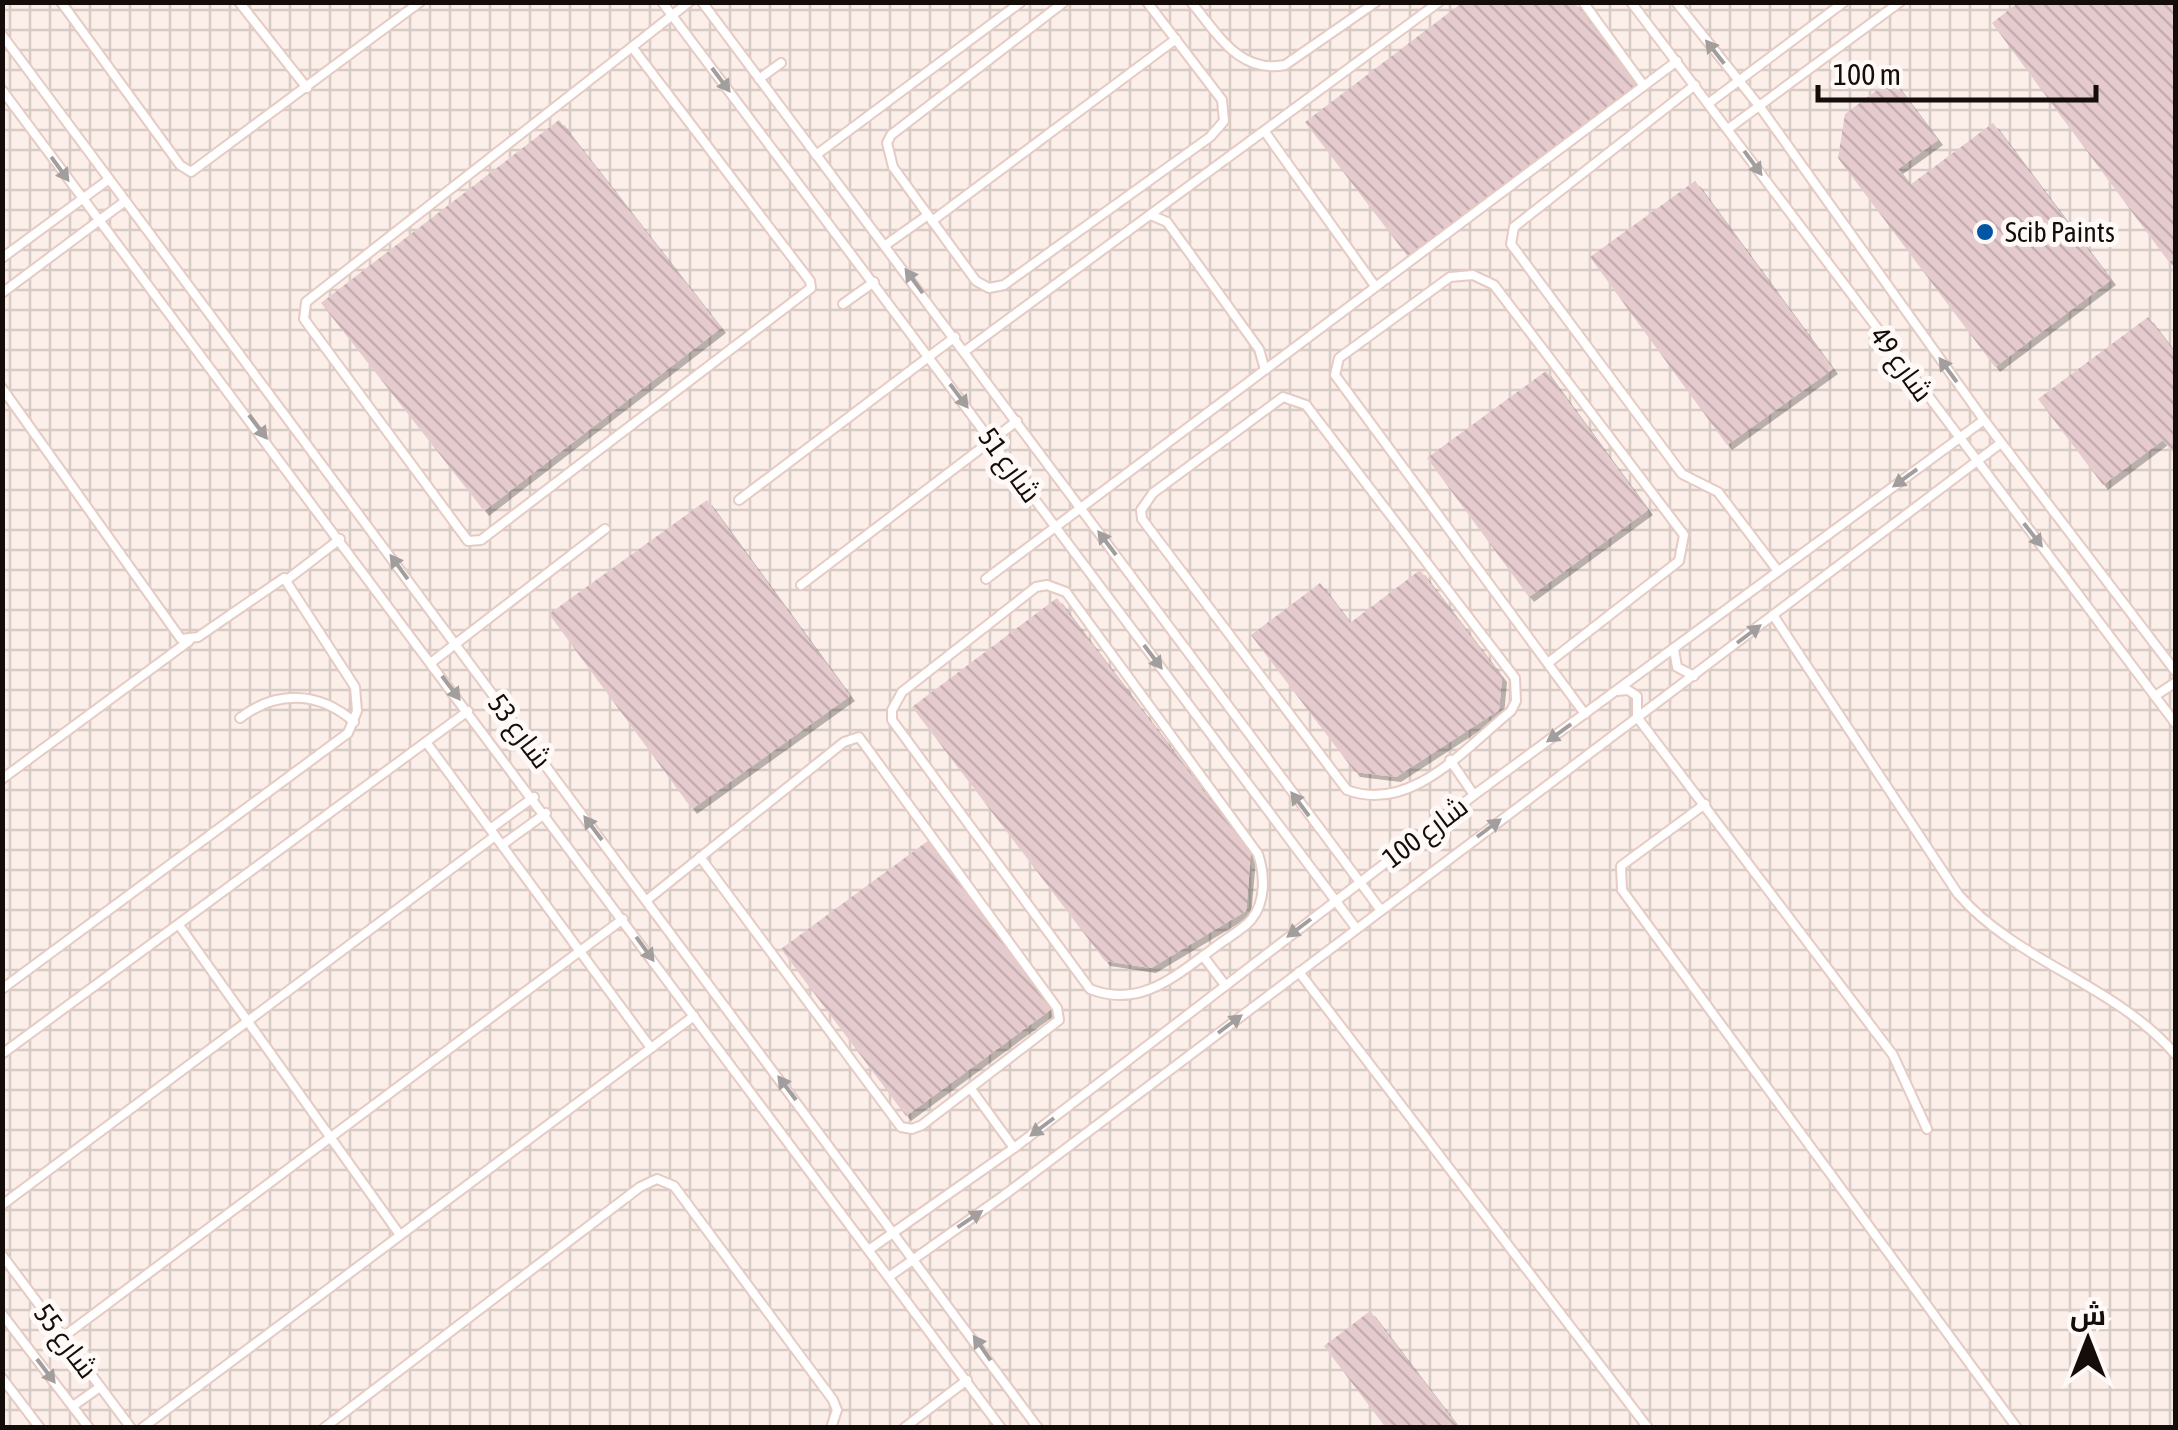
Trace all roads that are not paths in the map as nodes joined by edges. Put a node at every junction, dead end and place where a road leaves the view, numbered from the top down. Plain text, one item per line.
1 (61, 2) edge
2 (239, 2) edge
3 (420, 2) edge
4 (662, 2) edge
5 (689, 2) edge
6 (702, 2) edge
7 (1021, 2) edge
8 (1064, 2) edge
9 (1147, 2) edge
10 (1191, 2) edge
11 (1376, 2) edge
12 (1439, 2) edge
13 (1583, 2) edge
14 (1630, 2) edge
15 (1676, 2) edge
16 (1844, 2) edge
17 (1900, 2) edge
18 (672, 16) junction
19 (2, 35) edge
20 (1176, 40) junction
21 (632, 47) junction
22 (1677, 61) junction
23 (781, 63) dead end
24 (759, 78) junction
25 (1739, 82) junction
26 (1695, 85) junction
27 (1644, 86) junction
28 (307, 88) junction
29 (2, 90) edge
30 (1709, 104) junction
31 (1760, 108) junction
32 (1728, 130) junction
33 (1265, 132) junction
34 (816, 156) junction
35 (108, 180) junction
36 (82, 200) junction
37 (124, 202) junction
38 (1152, 216) junction
39 (930, 218) junction
40 (98, 222) junction
41 (887, 244) junction
42 (2, 258) edge
43 (874, 282) junction
44 (1374, 286) junction
45 (2, 294) edge
46 (843, 304) dead end
47 (955, 338) junction
48 (965, 351) junction
49 (930, 356) junction
50 (1266, 370) junction
51 (2, 388) edge
52 (1984, 420) junction
53 (1017, 421) junction
54 (1958, 440) junction
55 (992, 441) junction
56 (2001, 442) junction
57 (1975, 462) junction
58 (739, 500) dead end
59 (1082, 509) junction
60 (1056, 528) junction
61 (606, 529) dead end
62 (340, 539) junction
63 (1778, 572) junction
64 (288, 579) junction
65 (986, 579) dead end
66 (801, 585) dead end
67 (1773, 615) junction
68 (189, 641) junction
69 (455, 645) junction
70 (1674, 649) junction
71 (432, 662) junction
72 (1548, 663) junction
73 (2176, 672) edge
74 (1694, 676) junction
75 (2176, 682) edge
76 (1617, 690) junction
77 (2155, 696) junction
78 (468, 712) junction
79 (1585, 714) junction
80 (1637, 717) junction
81 (240, 718) dead end
82 (354, 722) junction
83 (2176, 724) edge
84 (426, 742) junction
85 (1450, 760) junction
86 (2, 780) edge
87 (1474, 795) junction
88 (534, 796) junction
89 (1704, 804) junction
90 (546, 812) junction
91 (493, 832) junction
92 (502, 845) junction
93 (700, 857) junction
94 (1359, 883) junction
95 (647, 900) junction
96 (1335, 901) junction
97 (1380, 909) junction
98 (623, 918) junction
99 (179, 925) junction
100 (1356, 928) junction
101 (580, 950) junction
102 (1203, 956) junction
103 (1299, 972) junction
104 (1225, 985) junction
105 (2, 989) edge
106 (694, 1016) junction
107 (248, 1021) junction
108 (651, 1048) junction
109 (2, 1054) edge
110 (2176, 1055) edge
111 (971, 1088) junction
112 (1927, 1129) dead end
113 (330, 1137) junction
114 (1014, 1148) junction
115 (2, 1205) edge
116 (894, 1232) junction
117 (400, 1235) junction
118 (870, 1249) junction
119 (2, 1255) edge
120 (914, 1258) junction
121 (890, 1276) junction
122 (2, 1314) edge
123 (6, 1326) edge
124 (63, 1336) junction
125 (2, 1378) edge
126 (967, 1380) junction
127 (100, 1386) junction
128 (73, 1406) junction
129 (40, 1428) edge
130 (89, 1428) edge
131 (131, 1428) edge
132 (142, 1428) edge
133 (324, 1428) edge
134 (832, 1428) edge
135 (904, 1428) edge
136 (1001, 1428) edge
137 (1038, 1428) edge
138 (1648, 1428) edge
139 (2017, 1428) edge

1 - 28 lane
2 - 28 lane
3 - 28 lane
4 - 18 lane, شارع 51
5 - 18 lane
6 - 24 lane, شارع 51
7 - 34 lane
8 - 39 lane
9 - 20 lane
10 - 11 lane
12 - 33 lane
13 - 27 lane
14 - 22 lane, شارع 49
25 -> 15 lane, شارع 49
16 - 25 lane
17 - 31 lane
18 - 21 lane
18 -> 43 lane, شارع 51
19 - 35 lane, شارع 53
20 - 39 lane
20 - 39 lane
21 - 21 lane
22 - 26 lane, شارع 49
22 - 27 lane
23 - 24 lane
24 - 34 lane, شارع 51
25 - 30 lane
25 - 31 lane, شارع 49
26 - 30 lane, شارع 49
26 - 63 lane
27 - 44 lane
29 -> 36 lane, شارع 53
30 - 32 lane, شارع 49
31 - 32 lane
52 -> 31 lane, شارع 49
32 -> 54 lane, شارع 49
33 - 38 lane
33 - 44 lane
34 - 41 lane, شارع 51
35 - 36 lane
35 - 37 lane, شارع 53
36 - 40 lane, شارع 53
36 - 42 lane
37 - 40 lane
69 -> 37 lane, شارع 53
38 - 48 lane
38 - 50 lane
39 - 41 lane
40 - 45 lane
40 -> 62 lane, شارع 53
47 -> 41 lane, شارع 51
43 - 46 lane
43 - 49 lane, شارع 51
44 - 50 lane
47 - 48 lane, شارع 51
47 - 49 lane
48 - 53 lane, شارع 51
49 -> 55 lane, شارع 51
49 - 58 lane
50 - 59 lane
51 - 68 lane
52 - 54 lane, شارع 100
52 - 56 lane, شارع 49
53 - 55 lane
53 - 59 lane, شارع 51
54 - 57 lane, شارع 49
54 -> 63 lane, شارع 100
55 - 60 lane, شارع 51
55 - 66 lane
56 - 57 lane, شارع 100
56 - 73 lane, شارع 49
57 - 67 lane, شارع 100
57 -> 77 lane, شارع 49
59 - 60 lane
94 -> 59 lane, شارع 51
60 - 65 lane
60 -> 96 lane, شارع 51
61 - 69 lane
62 - 64 lane
62 - 71 lane, شارع 53
63 - 70 lane, شارع 100
64 - 68 lane
64 - 82 lane
74 -> 67 lane, شارع 100
67 - 110 lane
68 - 86 lane
69 - 71 lane
95 -> 69 lane, شارع 53
70 - 74 lane
70 - 76 lane, شارع 100
71 -> 78 lane, شارع 53
72 - 72 lane
72 - 79 lane
74 - 80 lane, شارع 100
75 - 77 lane
76 - 79 lane, شارع 100
76 - 80 lane
77 - 83 lane, شارع 49
78 - 84 lane
78 - 88 lane, شارع 53
79 -> 87 lane, شارع 100
80 - 89 lane
97 -> 80 lane, شارع 100
81 - 82 lane
82 - 105 lane
84 - 91 lane
84 - 99 lane
85 - 85 lane
85 - 87 lane
87 - 94 lane, شارع 100
88 - 90 lane, شارع 53
88 - 91 lane
89 - 112 lane
89 - 139 lane
90 - 92 lane
90 - 98 lane, شارع 53
91 - 92 lane
91 - 107 lane
92 - 101 lane
93 - 95 lane
93 - 111 lane
93 - 111 lane
94 - 96 lane, شارع 100
94 - 97 lane, شارع 51
116 -> 95 lane, شارع 53
96 - 100 lane, شارع 51
96 -> 104 lane, شارع 100
97 - 100 lane, شارع 100
98 - 101 lane
98 -> 106 lane, شارع 53
99 - 107 lane
99 - 109 lane
100 - 103 lane, شارع 100
101 - 108 lane
101 - 113 lane
102 - 102 lane
102 - 104 lane
120 -> 103 lane, شارع 100
103 - 138 lane
104 -> 114 lane, شارع 100
106 - 108 lane
106 - 118 lane, شارع 53
107 - 113 lane
107 - 115 lane
108 - 117 lane
111 - 114 lane
113 - 117 lane
113 - 124 lane
114 - 116 lane, شارع 100
116 - 118 lane, شارع 100
116 - 120 lane, شارع 53
117 - 132 lane
118 - 121 lane, شارع 53
119 - 124 lane, شارع 55
120 - 121 lane, شارع 100
137 -> 120 lane, شارع 53
121 - 126 lane, شارع 53
122 - 123 lane, شارع 55
123 -> 128 lane, شارع 55
124 - 127 lane, شارع 55
125 - 129 lane
126 - 135 lane
126 - 136 lane, شارع 53
127 - 128 lane
127 - 131 lane, شارع 55
128 - 130 lane, شارع 55
133 - 134 lane

